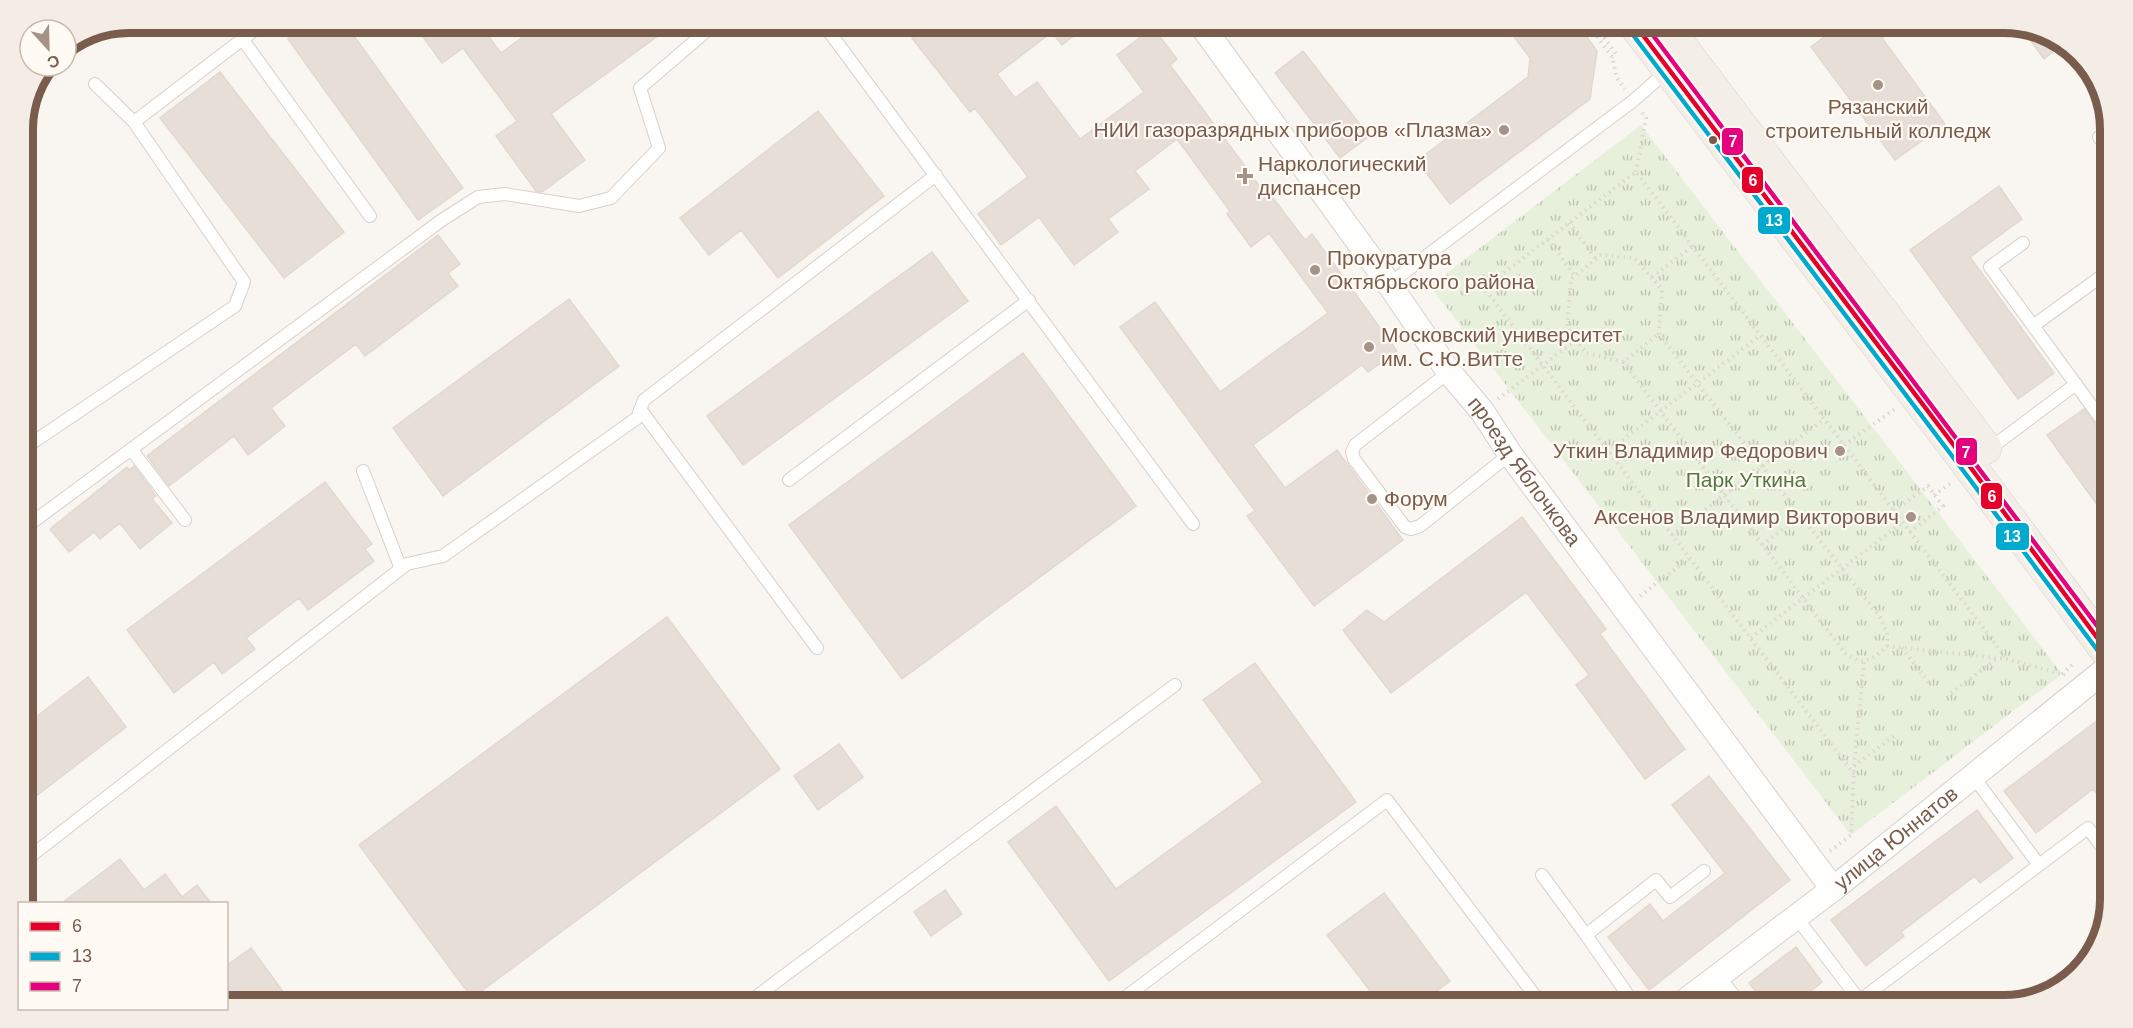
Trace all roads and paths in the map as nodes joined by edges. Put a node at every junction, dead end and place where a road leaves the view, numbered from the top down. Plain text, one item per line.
1 (252, 33) edge
2 (704, 33) edge
3 (830, 33) edge
4 (1207, 33) edge
5 (1601, 33) edge
6 (1645, 33) edge
7 (1666, 33) edge
8 (243, 40) junction
9 (1612, 57) dead end
10 (1678, 63) junction
11 (95, 84) dead end
12 (134, 122) junction
13 (936, 175) junction
14 (370, 216) dead end
15 (1569, 223) junction
16 (1548, 239) junction
17 (2023, 243) dead end
18 (1693, 246) junction
19 (1596, 259) junction
20 (1575, 276) junction
21 (2100, 277) edge
22 (1652, 278) junction
23 (1389, 284) junction
24 (1029, 300) junction
25 (2033, 326) junction
26 (1659, 334) junction
27 (1761, 336) junction
28 (1576, 340) junction
29 (1623, 362) junction
30 (1543, 365) junction
31 (1449, 372) junction
32 (1698, 383) junction
33 (2076, 384) junction
34 (1915, 394) junction
35 (640, 409) junction
36 (1482, 411) junction
37 (1661, 411) junction
38 (2100, 417) edge
39 (1824, 419) junction
40 (33, 442) edge
41 (1844, 445) junction
42 (131, 449) junction
43 (1608, 451) junction
44 (1987, 451) junction
45 (1510, 454) junction
46 (1762, 466) junction
47 (363, 471) dead end
48 (789, 480) dead end
49 (1724, 495) junction
50 (1894, 511) junction
51 (1801, 515) junction
52 (185, 520) dead end
53 (33, 522) edge
54 (1903, 522) junction
55 (1193, 524) dead end
56 (1910, 531) junction
57 (1672, 535) junction
58 (1762, 545) junction
59 (1690, 558) junction
60 (1842, 568) junction
61 (401, 569) junction
62 (1803, 598) junction
63 (2100, 604) edge
64 (1625, 607) junction
65 (1751, 638) junction
66 (1887, 646) junction
67 (1901, 647) junction
68 (817, 648) dead end
69 (1996, 659) junction
70 (2007, 659) junction
71 (2100, 660) edge
72 (1864, 662) junction
73 (2074, 663) dead end
74 (2100, 668) edge
75 (2100, 671) edge
76 (2062, 674) junction
77 (1930, 684) dead end
78 (1175, 685) dead end
79 (1951, 693) dead end
80 (1894, 736) dead end
81 (1854, 766) junction
82 (1854, 774) junction
83 (1974, 776) junction
84 (2100, 844) edge
85 (33, 854) edge
86 (1813, 864) junction
87 (2039, 864) junction
88 (1704, 871) dead end
89 (1542, 874) dead end
90 (1833, 889) junction
91 (1796, 917) junction
92 (1586, 935) junction
93 (1714, 980) junction
94 (1533, 993) joint
95 (758, 995) edge
96 (1127, 995) edge
97 (1530, 995) edge
98 (1628, 995) edge
99 (1694, 995) edge
100 (1726, 995) edge
101 (1855, 995) edge
102 (1871, 995) edge

1 - 8 lane
2 - 42 lane
3 - 13 lane
4 - 23 street, проезд Яблочкова
5 - 9 path
6 - 10 main road
7 - 10 main road
8 - 12 lane
8 - 14 lane
10 - 23 lane
10 - 34 main road
10 - 44 main road
11 - 12 lane
12 - 40 lane
13 - 24 lane
13 - 35 lane
15 - 16 path
15 - 18 path
15 - 19 path
16 - 20 path
16 - 30 path
17 - 25 lane
18 - 22 path
18 - 27 path
19 - 20 path
19 - 22 path
20 - 28 path
21 - 25 lane
22 - 26 path
23 - 31 street, проезд Яблочкова
24 - 48 lane
24 - 55 lane
25 - 33 lane
26 - 29 path
26 - 32 path
27 - 32 path
27 - 39 path
28 - 29 path
28 - 30 path
29 - 37 path
30 - 36 path
30 - 43 path
31 - 36 street, проезд Яблочкова
31 - 45 lane
32 - 37 path
32 - 46 path
33 - 38 lane
33 - 44 lane
34 - 41 path
34 - 71 main road
35 - 61 lane
35 - 68 lane
36 - 45 street, проезд Яблочкова
37 - 43 path
37 - 49 path
39 - 41 path
39 - 46 path
41 - 50 path
42 - 52 lane
42 - 53 lane
43 - 57 path
44 - 63 main road
45 - 64 street, проезд Яблочкова
46 - 49 path
46 - 51 path
47 - 61 lane
49 - 57 path
49 - 58 path
50 - 54 path
50 - 56 path
51 - 58 path
51 - 60 path
54 - 56 path
54 - 60 path
56 - 70 path
57 - 59 path
58 - 62 path
59 - 64 path
59 - 65 path
60 - 62 path
60 - 66 path
61 - 85 lane
62 - 65 path
62 - 72 path
64 - 86 street, проезд Яблочкова
65 - 82 path
66 - 67 path
66 - 72 path
67 - 69 path
67 - 77 path
69 - 70 path
69 - 79 path
70 - 76 path
72 - 81 path
73 - 76 path
74 - 76 path
75 - 83 street, улица Юннатов
78 - 95 lane
80 - 81 path
81 - 82 path
82 - 86 path
83 - 87 lane
83 - 90 street, улица Юннатов
84 - 87 lane
86 - 90 street, проезд Яблочкова
87 - 102 lane
88 - 92 lane
89 - 92 lane
90 - 91 street, улица Юннатов
91 - 93 street, улица Юннатов
91 - 101 lane
92 - 98 lane
93 - 99 street, улица Юннатов
93 - 100 street
94 - 96 lane
94 - 97 lane

